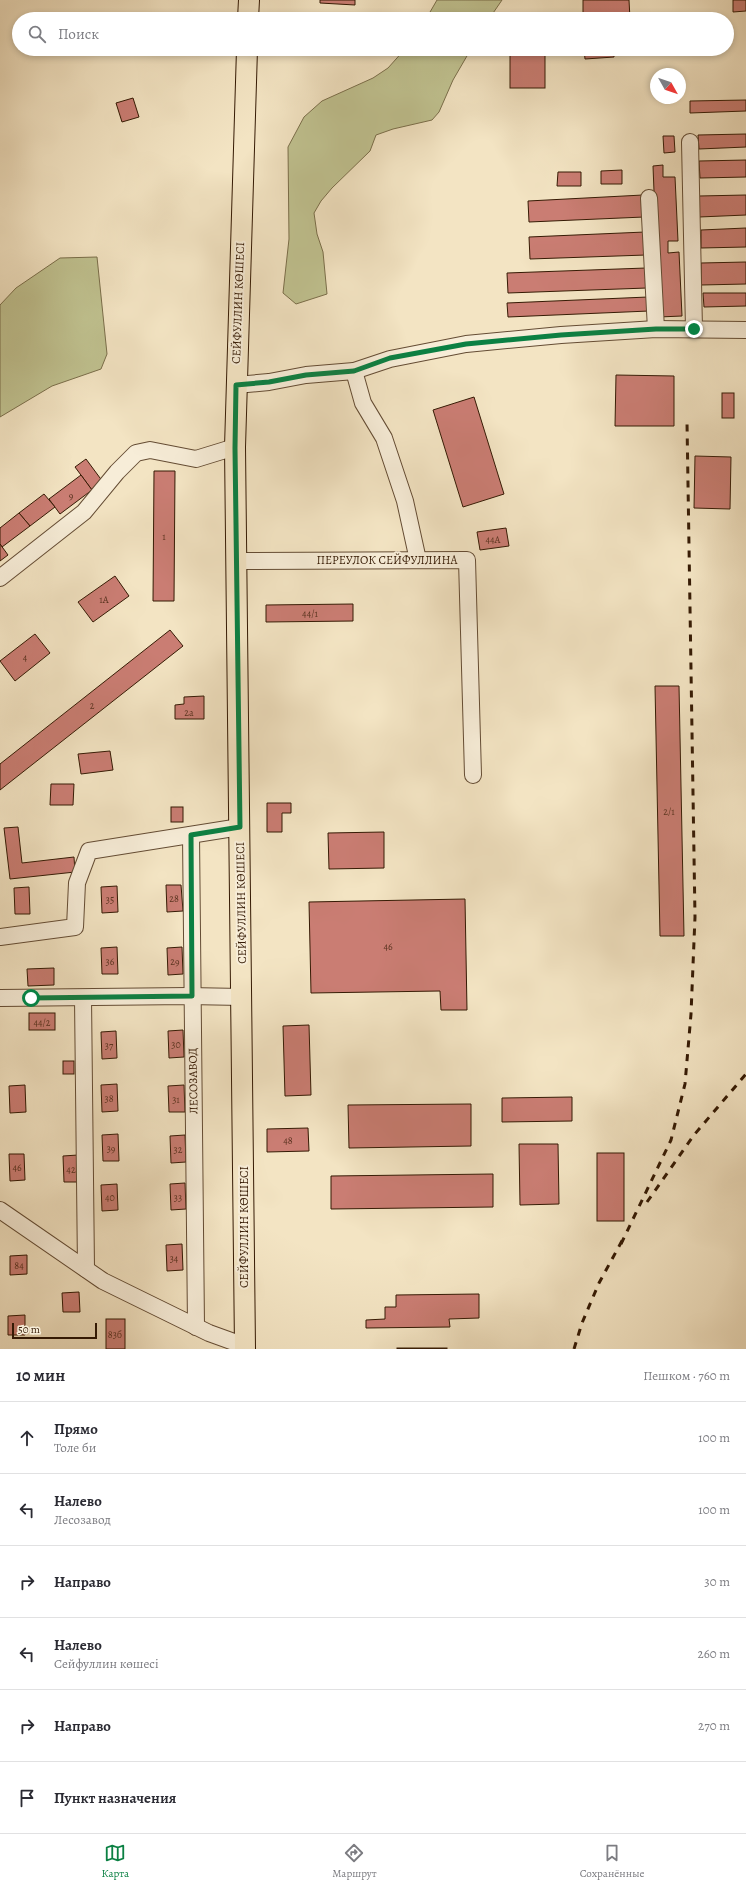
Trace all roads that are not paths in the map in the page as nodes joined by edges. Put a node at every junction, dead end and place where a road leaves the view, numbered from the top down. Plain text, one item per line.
1 (249, 0) edge
2 (248, 12) edge
3 (247, 56) edge
4 (690, 142) dead end
5 (649, 198) dead end
6 (656, 329) junction
7 (694, 329) junction
8 (746, 330) edge
9 (354, 371) junction
10 (236, 385) junction
11 (235, 448) junction
12 (418, 560) junction
13 (237, 561) junction
14 (0, 578) edge
15 (473, 775) dead end
16 (240, 827) junction
17 (191, 835) junction
18 (0, 937) edge
19 (192, 996) junction
20 (242, 997) junction
21 (0, 998) edge
22 (83, 998) junction
23 (0, 1210) edge
24 (86, 1269) junction
25 (196, 1327) junction
26 (245, 1347) edge

1 - 2 main road
3 - 10 main road, СЕЙФУЛЛИН КӨШЕСІ
4 - 7 street
5 - 6 street
6 - 7 street
6 - 9 street
7 - 8 street
9 - 10 street
9 - 12 street
10 - 11 main road, СЕЙФУЛЛИН КӨШЕСІ
11 - 13 main road, СЕЙФУЛЛИН КӨШЕСІ
11 - 14 street
12 - 13 street, ПЕРЕУЛОК СЕЙФУЛЛИНА
12 - 15 street, ПЕРЕУЛОК СЕЙФУЛЛИНА
13 - 16 main road, СЕЙФУЛЛИН КӨШЕСІ
16 - 17 street
16 - 20 main road, СЕЙФУЛЛИН КӨШЕСІ
17 - 18 street
17 - 19 street, ЛЕСОЗАВОД
19 - 20 street
19 - 22 street
19 - 25 street, ЛЕСОЗАВОД
20 - 26 main road, СЕЙФУЛЛИН КӨШЕСІ
21 - 22 street
22 - 24 street
23 - 24 street
24 - 25 street
25 - 26 street

